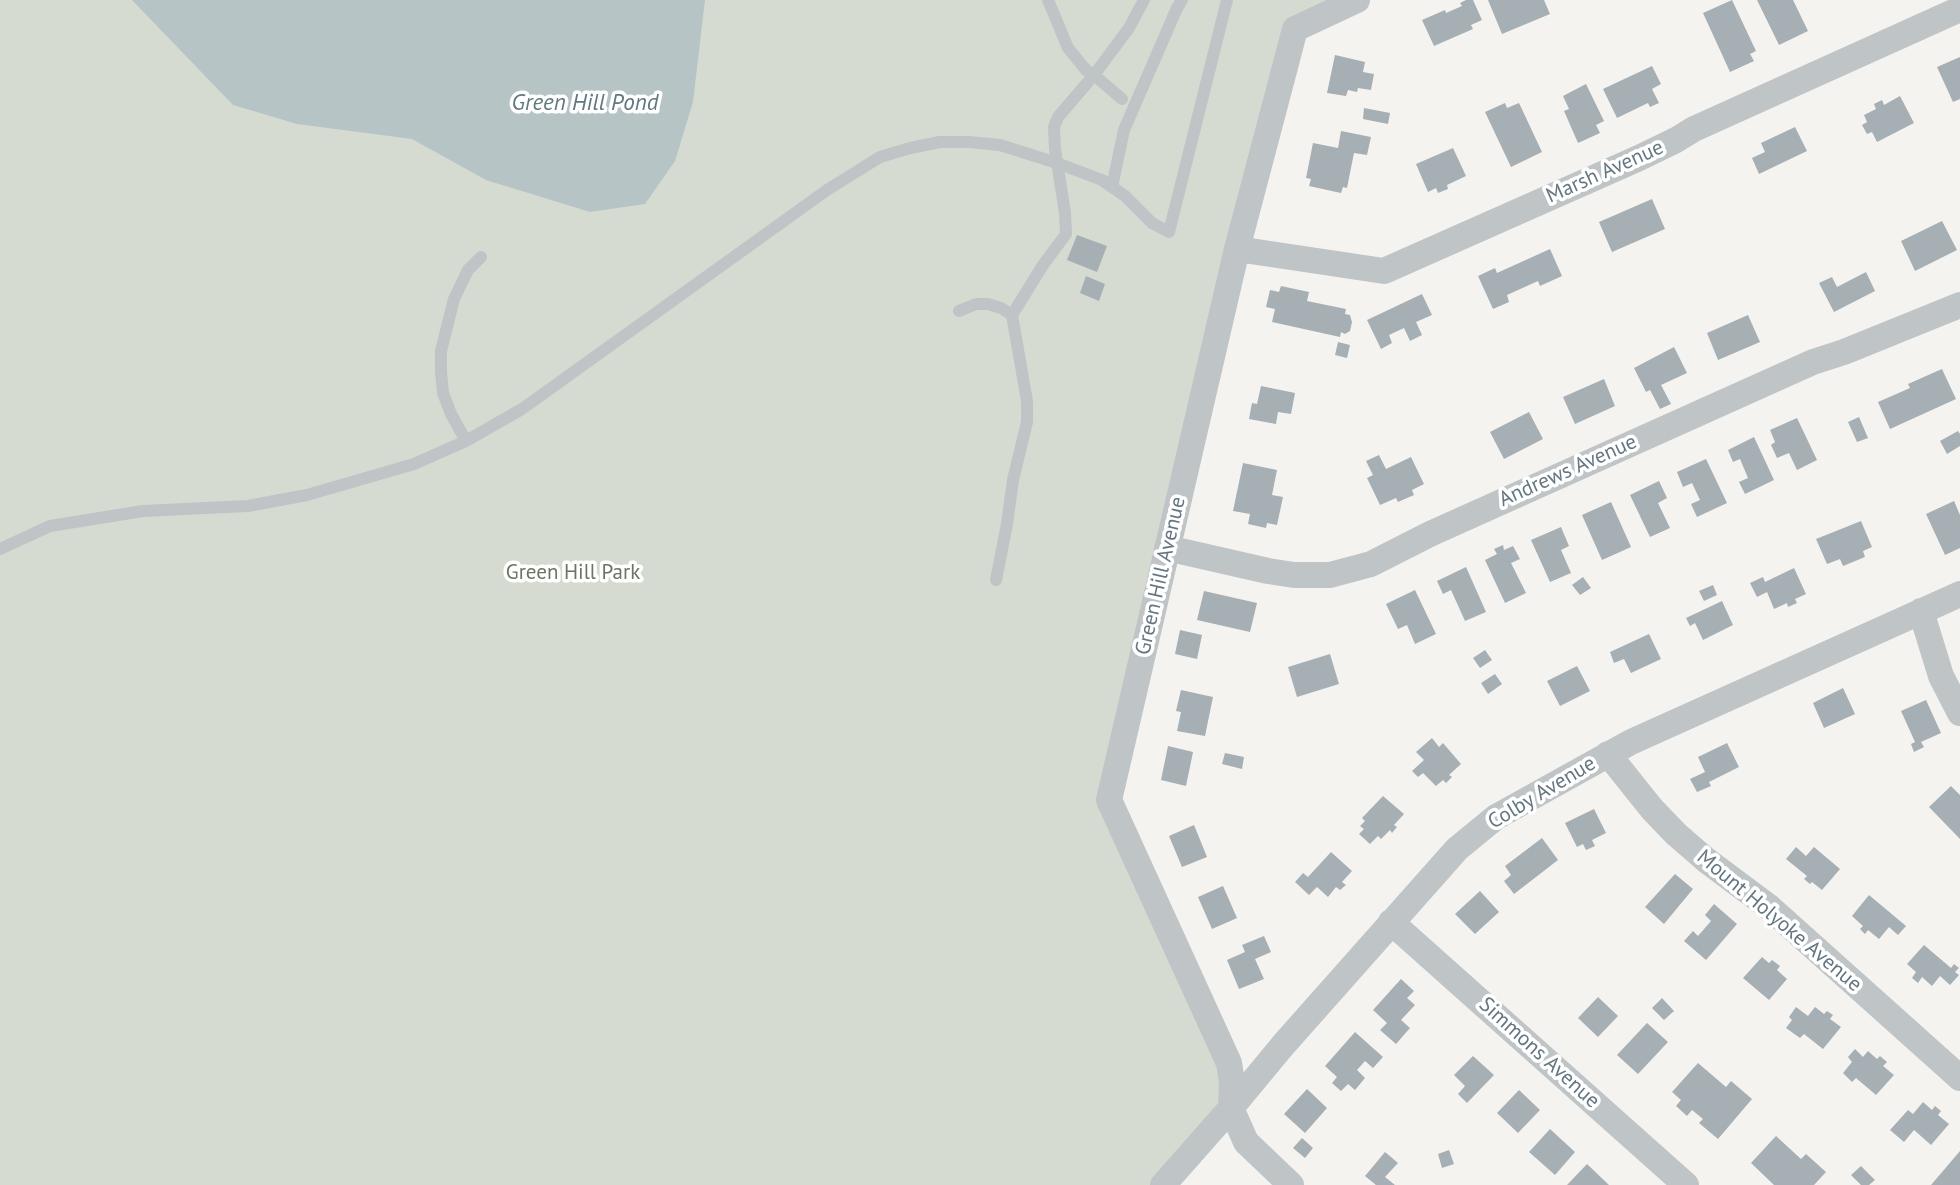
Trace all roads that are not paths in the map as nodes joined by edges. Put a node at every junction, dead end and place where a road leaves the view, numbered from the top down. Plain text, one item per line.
1 (1048, 0) edge
2 (1144, 0) edge
3 (1182, 0) edge
4 (1227, 0) edge
5 (1357, 0) edge
6 (1960, 9) edge
7 (1094, 75) junction
8 (1122, 99) dead end
9 (1057, 163) junction
10 (1112, 187) junction
11 (1237, 249) junction
12 (481, 257) dead end
13 (1960, 305) edge
14 (959, 311) dead end
15 (1012, 315) junction
16 (466, 441) junction
17 (1167, 548) junction
18 (0, 549) edge
19 (996, 580) dead end
20 (1960, 594) edge
21 (1921, 611) junction
22 (1960, 713) edge
23 (1608, 754) junction
24 (1391, 922) junction
25 (1960, 1078) edge
26 (1231, 1108) junction
27 (1163, 1185) edge
28 (1290, 1185) edge
29 (1686, 1185) edge

1 - 7 lane
2 - 7 lane
3 - 10 lane
4 - 10 lane
5 - 11 street, Green Hill Avenue
6 - 11 street, Marsh Avenue
7 - 8 lane
7 - 9 lane
9 - 10 lane
9 - 15 lane
9 - 16 lane
11 - 17 street, Green Hill Avenue
12 - 16 lane
13 - 17 street, Andrews Avenue
14 - 15 lane
15 - 19 lane
16 - 18 lane
17 - 26 street, Green Hill Avenue
20 - 21 street, Colby Avenue
21 - 22 street
21 - 23 street, Colby Avenue
23 - 24 street, Colby Avenue
23 - 25 street, Mount Holyoke Avenue
24 - 26 street, Colby Avenue
24 - 29 street, Simmons Avenue
26 - 27 street, Colby Avenue
26 - 28 street

